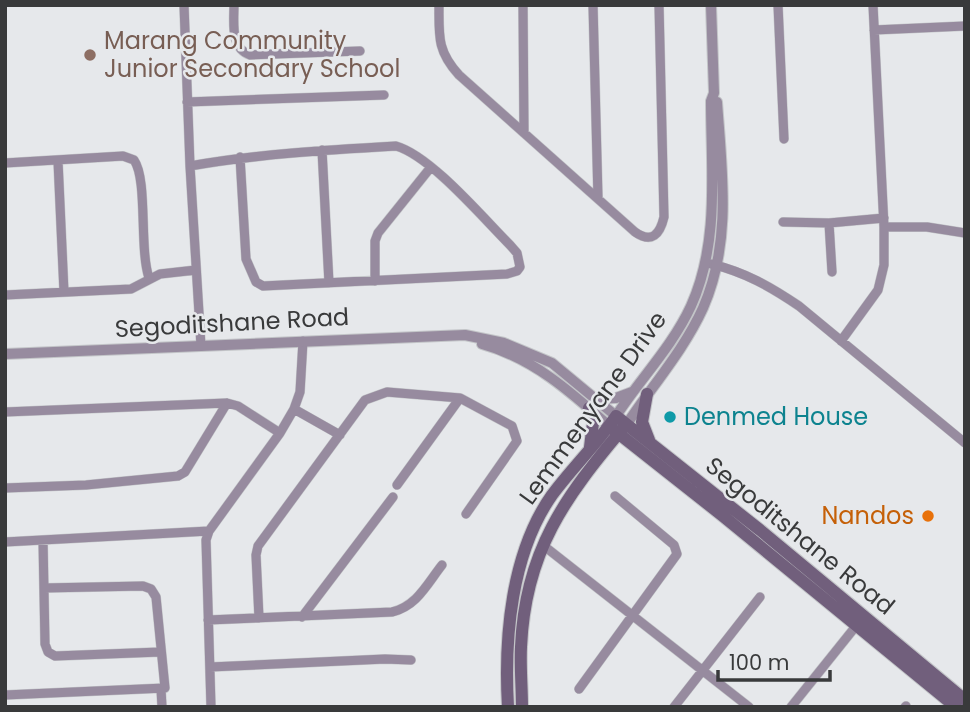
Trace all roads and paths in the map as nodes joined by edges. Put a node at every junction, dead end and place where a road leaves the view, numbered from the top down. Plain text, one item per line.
1 (184, 5) edge
2 (234, 5) edge
3 (439, 5) edge
4 (523, 5) edge
5 (593, 5) edge
6 (659, 5) edge
7 (711, 5) edge
8 (778, 5) edge
9 (873, 5) edge
10 (965, 26) edge
11 (874, 30) junction
12 (360, 51) dead end
13 (714, 93) junction
14 (384, 95) dead end
15 (187, 102) junction
16 (524, 133) junction
17 (784, 139) dead end
18 (322, 150) junction
19 (240, 158) junction
20 (58, 161) junction
21 (5, 163) edge
22 (190, 166) junction
23 (431, 167) junction
24 (598, 198) junction
25 (783, 222) dead end
26 (829, 223) junction
27 (884, 223) junction
28 (965, 233) edge
29 (706, 263) junction
30 (718, 266) junction
31 (196, 270) junction
32 (832, 272) dead end
33 (149, 278) junction
34 (375, 281) junction
35 (329, 283) junction
36 (64, 292) junction
37 (5, 295) edge
38 (303, 341) junction
39 (841, 341) junction
40 (201, 346) junction
41 (5, 355) edge
42 (640, 392) junction
43 (460, 398) junction
44 (227, 402) junction
45 (593, 404) junction
46 (294, 409) junction
47 (5, 412) edge
48 (618, 425) junction
49 (280, 433) junction
50 (340, 435) junction
51 (965, 443) edge
52 (647, 447) junction
53 (594, 454) junction
54 (397, 485) dead end
55 (5, 488) edge
56 (393, 496) dead end
57 (615, 496) dead end
58 (466, 514) dead end
59 (209, 531) junction
60 (43, 540) junction
61 (5, 542) edge
62 (544, 546) junction
63 (442, 565) dead end
64 (44, 588) junction
65 (760, 597) dead end
66 (634, 615) junction
67 (302, 617) junction
68 (259, 618) junction
69 (208, 621) junction
70 (861, 621) junction
71 (160, 652) junction
72 (411, 660) dead end
73 (209, 667) junction
74 (702, 671) junction
75 (161, 689) junction
76 (579, 689) dead end
77 (5, 695) edge
78 (965, 700) edge
79 (162, 707) edge
80 (211, 707) edge
81 (508, 707) edge
82 (522, 707) edge
83 (674, 707) edge
84 (749, 707) edge
85 (791, 707) edge
86 (956, 707) edge

1 - 15 street
2 - 12 street
3 - 16 street
4 - 16 street
5 - 24 street
6 - 24 street
7 - 13 street, Lemmenyane Drive
8 - 17 street
9 - 11 street
10 - 11 street
11 - 27 street
13 - 29 street, Lemmenyane Drive
13 - 30 street, Lemmenyane Drive
14 - 15 street
15 - 22 street
16 - 24 street
18 - 19 street
18 - 23 street
18 - 35 street
19 - 22 street
19 - 35 street
20 - 21 street
20 - 33 street
20 - 36 street
22 - 31 street
23 - 34 street
23 - 34 street
25 - 26 street
26 - 27 street
26 - 32 street
27 - 28 street
27 - 39 street
29 - 30 street
29 - 42 street, Lemmenyane Drive
30 - 39 street
30 - 42 street, Lemmenyane Drive
31 - 33 street
31 - 40 street
33 - 36 street
34 - 35 street
36 - 37 street
38 - 40 street, Segoditshane Road
38 - 45 street, Segoditshane Road
38 - 46 street
39 - 51 street
40 - 41 street, Segoditshane Road
42 - 45 street
42 - 48 street, Lemmenyane Drive
42 - 52 main road
43 - 50 street
43 - 54 street
43 - 58 street
44 - 47 street
44 - 49 street
44 - 55 street
45 - 48 street, Segoditshane Road
45 - 53 main road
46 - 49 street
46 - 50 street
48 - 52 main road, Segoditshane Road
48 - 53 main road, Lemmenyane Drive
49 - 59 street
50 - 68 street
52 - 53 main road
52 - 70 main road, Segoditshane Road
53 - 62 main road, Lemmenyane Drive
53 - 81 main road, Lemmenyane Drive
56 - 67 street
57 - 66 street
59 - 60 street
59 - 69 street
60 - 61 street
60 - 64 street
62 - 66 street
62 - 82 main road, Lemmenyane Drive
63 - 67 street
64 - 71 street
64 - 71 street
65 - 74 street
66 - 74 street
66 - 76 street
67 - 68 street
68 - 69 street
69 - 73 street
70 - 78 main road, Segoditshane Road
70 - 85 street
70 - 86 main road, Segoditshane Road
71 - 75 street
72 - 73 street
73 - 80 street
74 - 83 street
74 - 84 street
75 - 77 street
75 - 79 street

